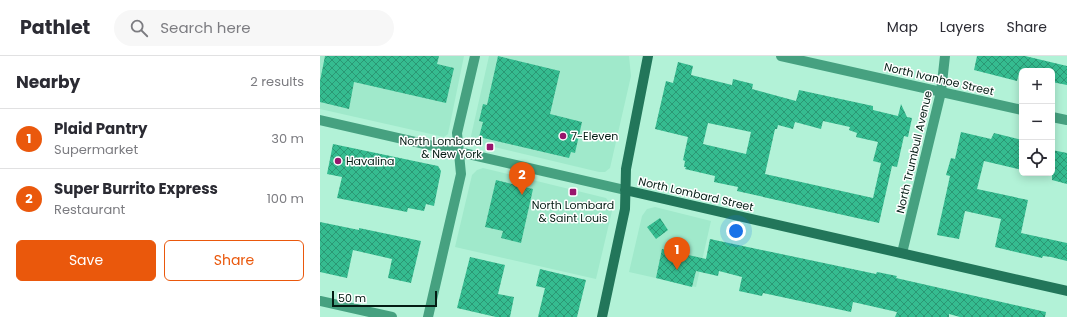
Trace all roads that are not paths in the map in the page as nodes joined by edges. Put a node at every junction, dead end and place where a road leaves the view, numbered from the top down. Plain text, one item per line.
1 (475, 56) edge
2 (648, 56) edge
3 (781, 56) edge
4 (945, 56) edge
5 (941, 92) junction
6 (1019, 109) edge
7 (1055, 117) edge
8 (320, 120) edge
9 (1067, 120) edge
10 (459, 152) junction
11 (625, 190) junction
12 (902, 253) junction
13 (1067, 290) edge
14 (320, 300) edge
15 (392, 317) edge
16 (428, 317) edge
17 (602, 317) edge

1 - 10 street
2 - 11 main road
3 - 5 street, North Ivanhoe Street
4 - 5 street, North Trumbull Avenue
5 - 6 street, North Ivanhoe Street
5 - 12 street, North Trumbull Avenue
7 - 9 street
8 - 10 street, North Lombard Street
10 - 11 street, North Lombard Street
10 - 16 street
11 - 12 main road, North Lombard Street
11 - 17 main road
12 - 13 main road, North Lombard Street
14 - 15 street

